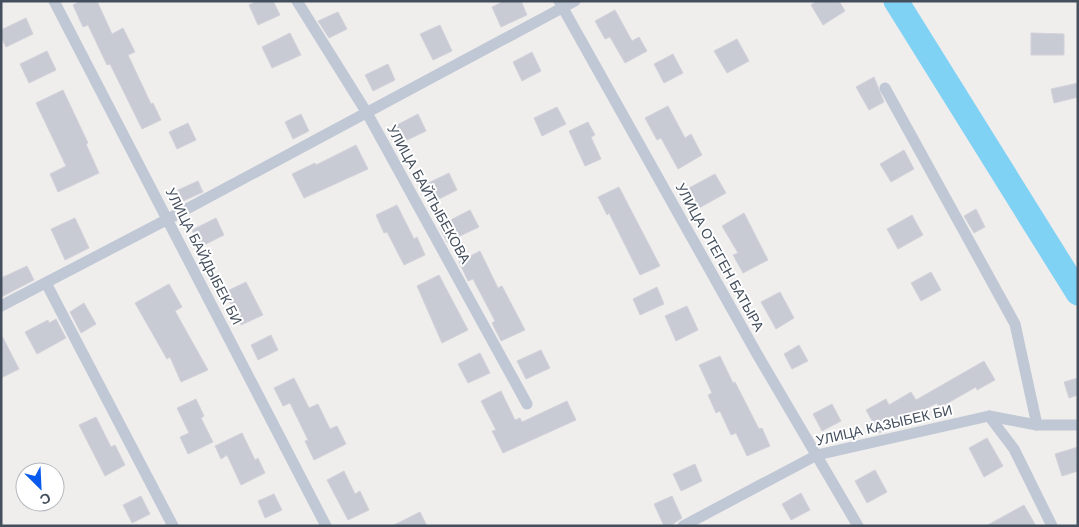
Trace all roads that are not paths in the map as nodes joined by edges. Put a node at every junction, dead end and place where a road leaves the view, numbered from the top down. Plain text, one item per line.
1 (54, 1) edge
2 (297, 1) edge
3 (575, 1) edge
4 (561, 5) edge
5 (885, 88) dead end
6 (367, 113) junction
7 (168, 219) junction
8 (46, 283) junction
9 (1, 306) edge
10 (527, 404) dead end
11 (989, 416) junction
12 (1037, 425) junction
13 (1078, 425) edge
14 (817, 455) junction
15 (173, 526) edge
16 (326, 526) edge
17 (683, 526) edge
18 (858, 526) edge
19 (1052, 526) edge

1 - 7 street, УЛИЦА БАЙДЫБЕК БИ
2 - 6 street, УЛИЦА БАЙТЫБЕКОВА
3 - 4 street
4 - 6 street
4 - 14 street, УЛИЦА ОТЕГЕН БАТЫРА
5 - 12 street
6 - 7 street
6 - 10 street, УЛИЦА БАЙТЫБЕКОВА
7 - 8 street
7 - 16 street, УЛИЦА БАЙДЫБЕК БИ
8 - 9 street
8 - 15 street
11 - 12 street, УЛИЦА КАЗЫБЕК БИ
11 - 14 street, УЛИЦА КАЗЫБЕК БИ
11 - 19 street
12 - 13 street, УЛИЦА КАЗЫБЕК БИ
14 - 17 street, УЛИЦА КАЗЫБЕК БИ
14 - 18 street, УЛИЦА ОТЕГЕН БАТЫРА

